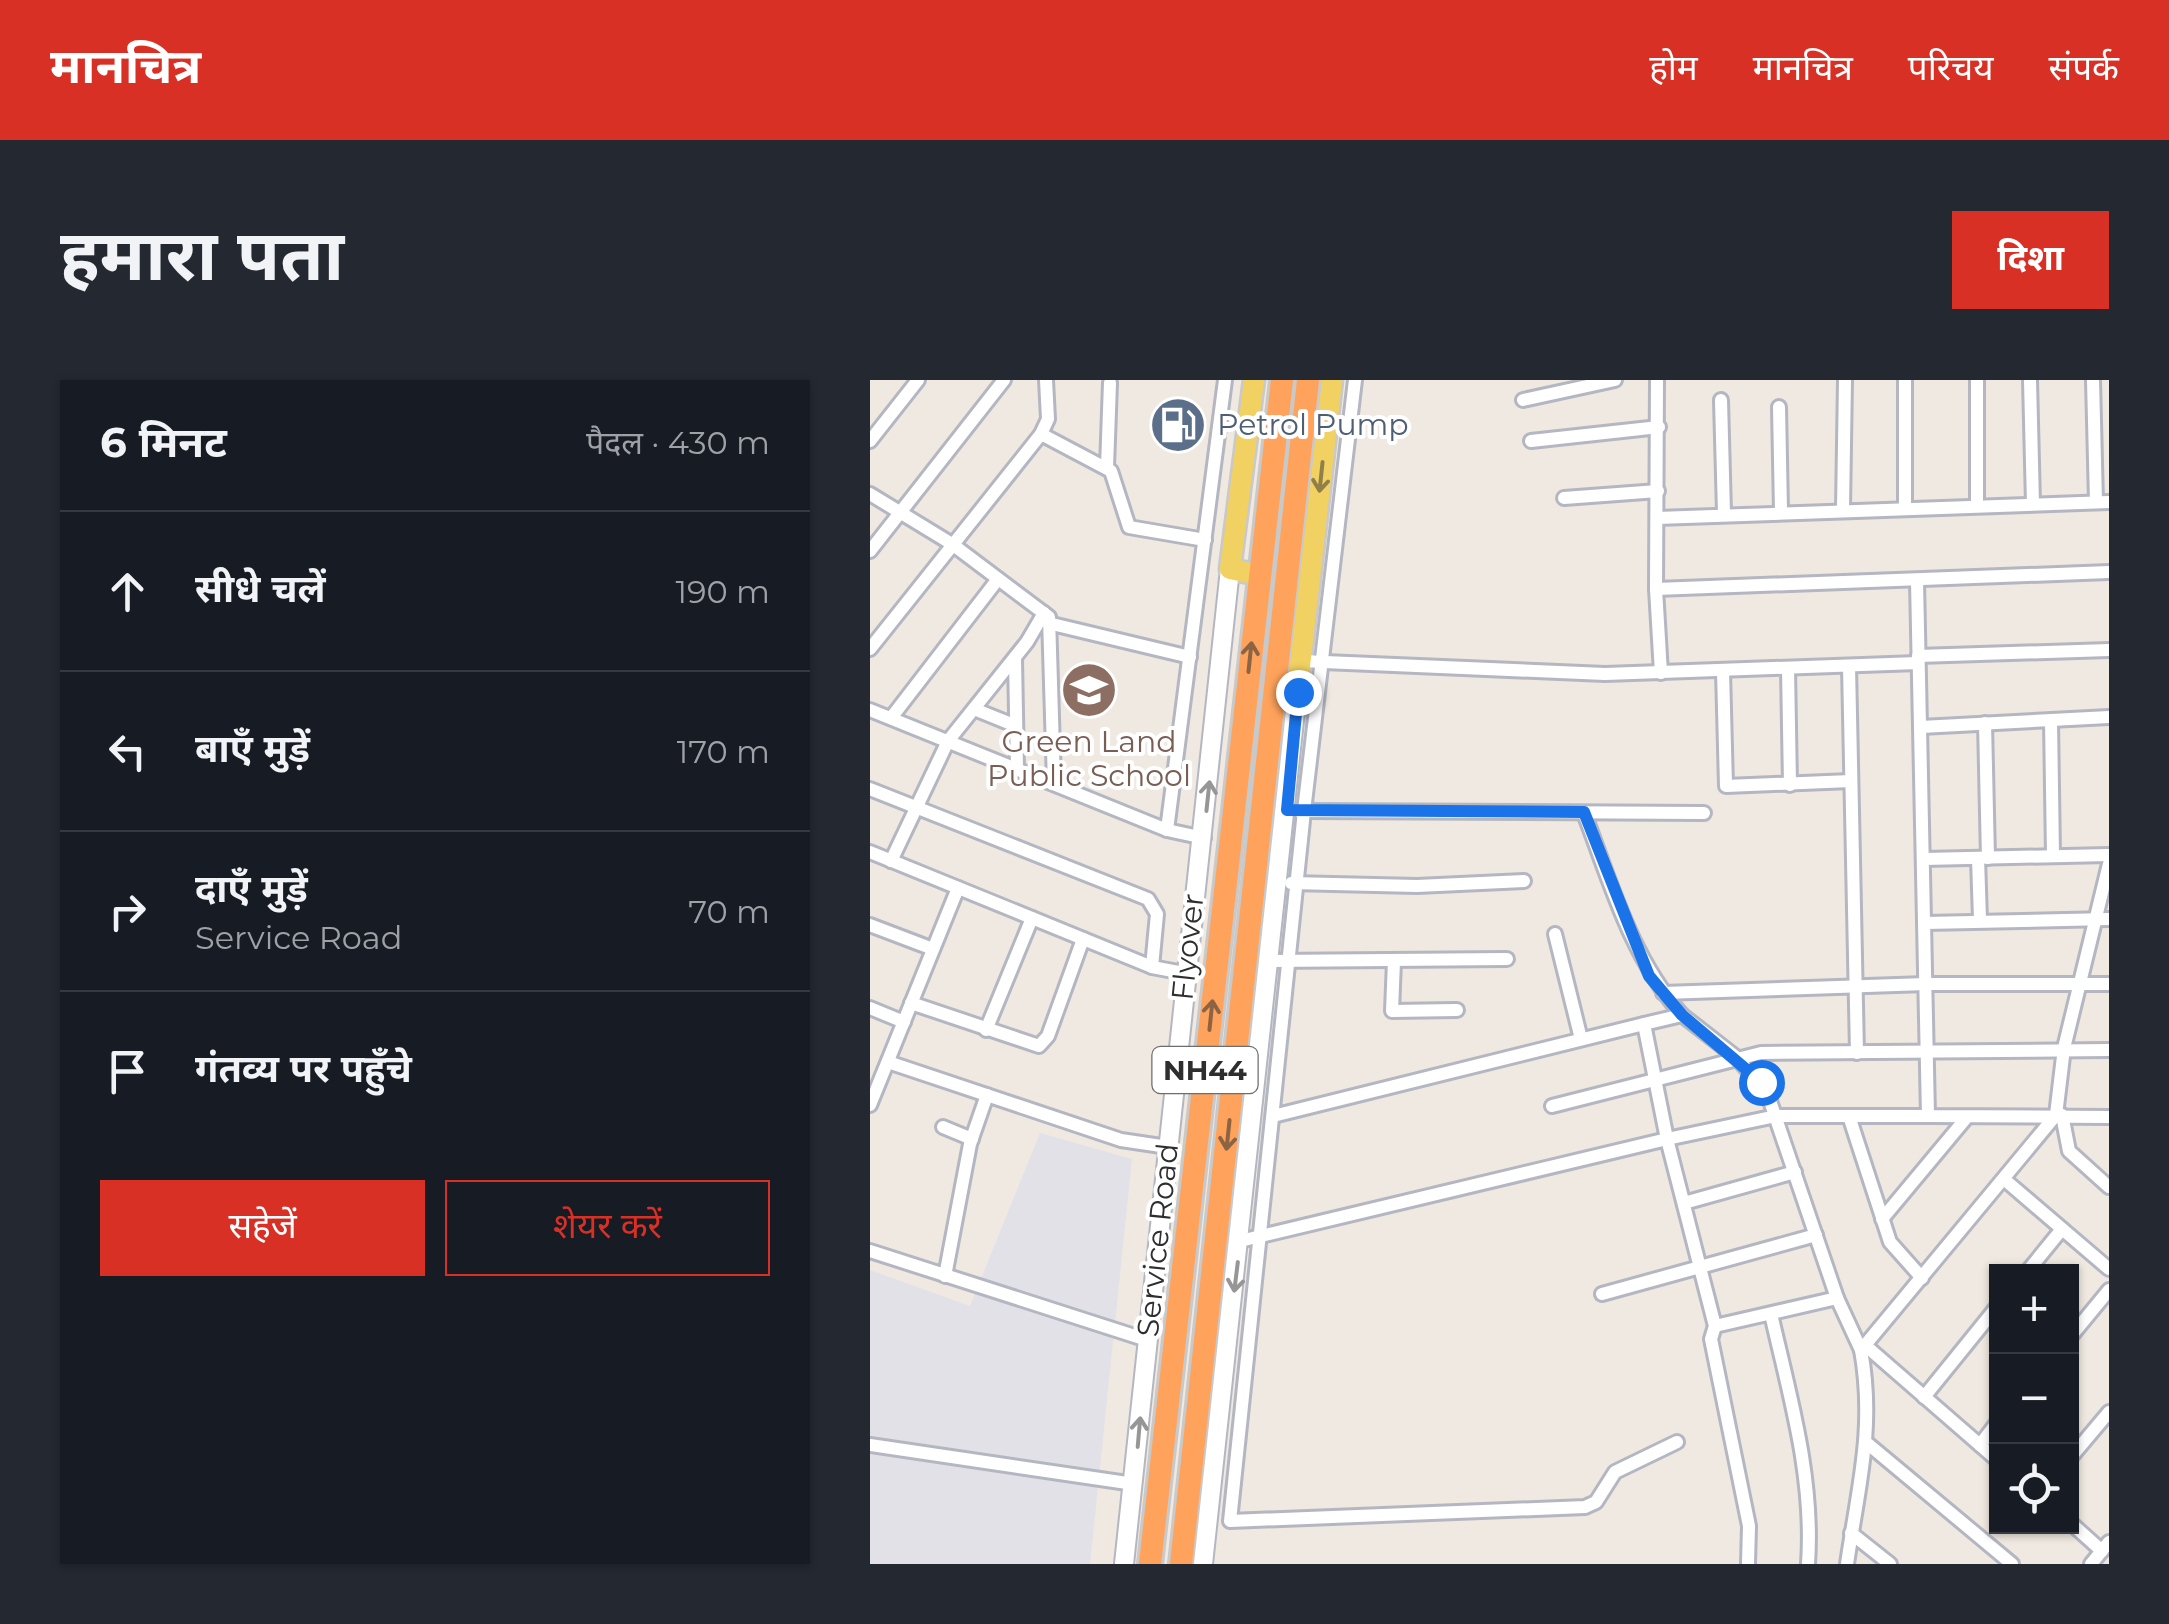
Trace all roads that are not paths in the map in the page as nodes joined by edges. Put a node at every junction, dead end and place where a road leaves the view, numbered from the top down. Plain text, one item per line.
1 (918, 380) edge
2 (1004, 380) edge
3 (1046, 380) edge
4 (1225, 380) edge
5 (1254, 380) edge
6 (1282, 380) edge
7 (1308, 380) edge
8 (1332, 380) edge
9 (1355, 380) edge
10 (1615, 380) edge
11 (1657, 380) edge
12 (1845, 380) edge
13 (1905, 380) edge
14 (1977, 380) edge
15 (2030, 380) edge
16 (2093, 380) edge
17 (1110, 383) dead end
18 (1523, 400) dead end
19 (1720, 400) dead end
20 (1779, 408) dead end
21 (1658, 427) junction
22 (1042, 434) junction
23 (870, 441) edge
24 (1531, 441) dead end
25 (1108, 467) junction
26 (1658, 491) junction
27 (870, 494) edge
28 (1564, 498) dead end
29 (2103, 502) edge
30 (2034, 504) junction
31 (1977, 506) junction
32 (1905, 508) junction
33 (1842, 509) junction
34 (902, 512) junction
35 (1781, 512) junction
36 (1724, 514) junction
37 (1656, 518) junction
38 (1204, 540) junction
39 (952, 544) junction
40 (870, 551) edge
41 (1230, 570) junction
42 (2109, 572) edge
43 (1260, 575) junction
44 (998, 579) junction
45 (1917, 581) junction
46 (1656, 589) junction
47 (1048, 618) junction
48 (870, 649) edge
49 (2109, 650) edge
50 (1190, 657) junction
51 (1014, 658) junction
52 (1918, 660) junction
53 (1311, 661) junction
54 (1848, 666) junction
55 (1788, 668) junction
56 (1723, 671) junction
57 (1661, 673) junction
58 (1287, 692) junction
59 (974, 709) junction
60 (870, 710) edge
61 (2109, 717) edge
62 (891, 718) junction
63 (2051, 720) junction
64 (1985, 724) junction
65 (1016, 726) junction
66 (1921, 727) junction
67 (948, 741) junction
68 (1016, 769) junction
69 (1851, 782) junction
70 (1054, 783) junction
71 (1790, 785) junction
72 (870, 789) edge
73 (917, 809) junction
74 (1295, 811) junction
75 (1584, 812) junction
76 (1704, 813) dead end
77 (1167, 830) junction
78 (1204, 838) junction
79 (870, 852) edge
80 (2109, 855) edge
81 (2052, 856) junction
82 (1983, 858) junction
83 (891, 860) junction
84 (1924, 860) junction
85 (2109, 864) edge
86 (1524, 880) dead end
87 (1288, 883) junction
88 (958, 888) junction
89 (1032, 918) junction
90 (2104, 919) edge
91 (1980, 920) junction
92 (1925, 924) junction
93 (870, 926) edge
94 (1555, 934) dead end
95 (1084, 939) junction
96 (933, 949) junction
97 (1507, 959) dead end
98 (1280, 961) junction
99 (1394, 961) junction
100 (1152, 967) junction
101 (1189, 974) junction
102 (2080, 983) junction
103 (1926, 984) junction
104 (2109, 984) edge
105 (1855, 987) junction
106 (1663, 993) junction
107 (911, 1003) junction
108 (870, 1008) edge
109 (1457, 1010) dead end
110 (1682, 1015) junction
111 (904, 1022) junction
112 (1644, 1024) junction
113 (986, 1030) junction
114 (1581, 1040) junction
115 (2064, 1048) junction
116 (1928, 1049) junction
117 (2109, 1050) edge
118 (1856, 1053) junction
119 (1736, 1057) junction
120 (888, 1062) junction
121 (1656, 1082) junction
122 (987, 1095) junction
123 (872, 1097) edge
124 (1552, 1106) dead end
125 (2059, 1115) junction
126 (1273, 1116) junction
127 (1776, 1116) junction
128 (1848, 1116) junction
129 (1928, 1116) junction
130 (1967, 1117) junction
131 (2109, 1117) edge
132 (943, 1126) dead end
133 (972, 1138) junction
134 (1667, 1139) junction
135 (1168, 1146) junction
136 (1795, 1172) junction
137 (2004, 1180) junction
138 (2109, 1188) edge
139 (1684, 1203) junction
140 (1882, 1219) junction
141 (2062, 1229) junction
142 (1261, 1236) junction
143 (1816, 1236) junction
144 (1240, 1241) junction
145 (870, 1251) edge
146 (2034, 1264) edge
147 (1701, 1266) junction
148 (2109, 1269) edge
149 (945, 1276) junction
150 (1922, 1278) junction
151 (2109, 1290) edge
152 (1602, 1294) dead end
153 (1837, 1298) junction
154 (1772, 1314) junction
155 (1989, 1317) edge
156 (1715, 1326) junction
157 (2079, 1326) edge
158 (1147, 1340) junction
159 (1864, 1348) junction
160 (1924, 1397) junction
161 (2109, 1412) edge
162 (1989, 1433) edge
163 (1677, 1442) dead end
164 (1868, 1444) junction
165 (1980, 1444) junction
166 (870, 1445) edge
167 (2079, 1448) edge
168 (1989, 1452) edge
169 (1134, 1484) junction
170 (1208, 1520) junction
171 (1230, 1521) junction
172 (2079, 1529) edge
173 (1852, 1532) junction
174 (2105, 1546) edge
175 (1124, 1564) edge
176 (1150, 1564) edge
177 (1180, 1564) edge
178 (1203, 1564) edge
179 (1748, 1564) edge
180 (1808, 1564) edge
181 (1847, 1564) edge
182 (1890, 1564) edge
183 (2012, 1564) edge
184 (2090, 1564) edge

1 - 23 street
2 - 34 street
3 - 22 street
4 - 38 street
5 - 41 main road, Service Road
6 - 43 highway, NH44
7 - 58 highway, NH44
8 -> 53 main road
9 - 53 street
10 - 18 street
11 - 21 street
12 - 33 street
13 - 32 street
14 - 31 street
15 - 30 street
16 - 29 street
17 - 25 street
19 - 36 street
20 - 35 street
21 - 24 street
21 - 26 street
22 - 25 street
22 - 39 street
25 - 38 street
26 - 28 street
26 - 37 street
27 - 34 street
29 - 30 street
30 - 31 street
31 - 32 street
32 - 33 street
33 - 35 street
34 - 39 street
34 - 40 street
35 - 36 street
36 - 37 street
37 - 46 street
38 - 50 street
39 - 44 street
39 - 48 street
41 - 43 main road
78 -> 41 street, Service Road
42 - 45 street
176 -> 43 highway, Flyover / NH44
44 - 47 street
44 - 62 street
45 - 46 street
45 - 52 street
46 - 57 street
47 - 50 street
47 - 51 street
47 - 70 street
49 - 52 street
50 - 77 street
51 - 59 street
51 - 65 street
52 - 54 street
52 - 66 street
53 - 57 street
53 - 58 main road
53 - 74 street
54 - 55 street
54 - 69 street
55 - 56 street
55 - 71 street
56 - 57 street
56 - 71 street
58 - 74 street
58 -> 177 highway, Flyover / NH44
59 - 65 street
59 - 67 street
60 - 62 street
61 - 63 street
62 - 67 street
63 - 64 street
63 - 81 street
64 - 66 street
64 - 82 street
65 - 68 street
66 - 84 street
67 - 68 street
67 - 73 street
68 - 70 street
69 - 71 street
69 - 105 street
70 - 77 street
72 - 73 street
73 - 83 street
73 - 100 street
74 - 75 street
74 - 87 street
75 - 76 street
75 - 106 street
77 - 78 street
78 - 101 street, Service Road
79 - 83 street
80 - 81 street
81 - 82 street
82 - 84 street
82 - 91 street
83 - 88 street
84 - 92 street
85 - 90 street
86 - 87 street
87 - 98 street
88 - 89 street
88 - 96 street
89 - 95 street
89 - 113 street
90 - 91 street
90 - 102 street
91 - 92 street
92 - 103 street
93 - 96 street
94 - 114 street
95 - 100 street
95 - 113 street
96 - 107 street
97 - 99 street
98 - 99 street
98 - 126 street
98 - 144 street
99 - 109 street
100 - 101 street
101 - 135 street, Service Road
102 - 103 street
102 - 104 street
102 - 115 street
103 - 105 street
103 - 116 street
105 - 106 street
105 - 118 street
106 - 110 street
107 - 111 street
107 - 113 street
108 - 111 street
110 - 112 street
110 - 119 street
111 - 120 street
112 - 114 street
112 - 121 street
114 - 126 street
115 - 116 street
115 - 117 street
115 - 125 street
116 - 118 street
116 - 129 street
118 - 119 street
119 - 121 street
119 - 127 street
120 - 122 street
120 - 123 street
121 - 124 street
121 - 134 street
122 - 133 street
122 - 135 street
125 - 130 street
125 - 131 street
125 - 137 street
125 - 138 street
126 - 142 street
127 - 128 street
127 - 134 street
127 - 136 street
128 - 129 street
128 - 140 street
129 - 130 street
130 - 140 street
132 - 133 street
133 - 149 street
134 - 139 street
134 - 142 street
135 - 158 street, Service Road
136 - 139 street
136 - 143 street
137 - 141 street
137 - 150 street
139 - 147 street
140 - 150 street
141 - 146 street
141 - 148 street
142 - 144 street
142 - 171 street
143 - 147 street
143 - 153 street
144 -> 170 street
145 - 149 street
147 - 152 street
147 - 156 street
149 - 158 street
150 - 159 street
151 - 157 street
153 - 154 street
153 - 159 street
154 - 156 street
154 - 180 street
155 - 160 street
156 - 179 street
169 -> 158 street, Service Road
159 - 160 street
159 - 164 street
160 - 165 street
161 - 167 street
162 - 165 street
163 - 171 street
164 - 173 street
164 - 183 street
165 - 168 street
166 - 169 street
169 - 175 street, Service Road
170 - 171 street
170 - 178 street
172 - 174 street
173 - 181 street
173 - 182 street
174 - 184 street

